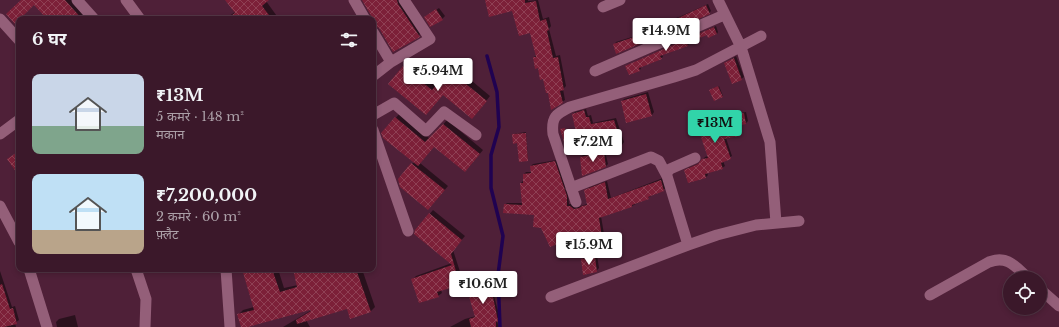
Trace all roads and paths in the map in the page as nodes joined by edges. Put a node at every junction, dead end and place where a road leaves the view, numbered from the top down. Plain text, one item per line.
1 (78, 0) edge
2 (126, 0) edge
3 (354, 0) edge
4 (404, 0) edge
5 (620, 0) edge
6 (718, 0) edge
7 (603, 7) dead end
8 (724, 15) junction
9 (91, 16) edge
10 (138, 16) edge
11 (363, 16) edge
12 (0, 19) edge
13 (761, 36) dead end
14 (16, 37) edge
15 (376, 37) edge
16 (741, 47) junction
17 (391, 62) junction
18 (595, 71) dead end
19 (376, 74) edge
20 (376, 113) edge
21 (16, 122) edge
22 (0, 134) edge
23 (476, 136) dead end
24 (376, 139) edge
25 (695, 158) dead end
26 (667, 176) junction
27 (571, 188) junction
28 (576, 202) dead end
29 (0, 206) edge
30 (799, 221) dead end
31 (776, 223) junction
32 (408, 231) dead end
33 (16, 236) edge
34 (688, 245) junction
35 (1019, 271) edge
36 (30, 272) edge
37 (137, 272) edge
38 (226, 272) edge
39 (930, 295) dead end
40 (1047, 295) edge
41 (551, 297) dead end
42 (1059, 306) edge
43 (47, 327) edge
44 (146, 327) edge
45 (230, 327) edge

1 - 9 street
2 - 10 street
3 - 11 street
4 - 17 street
5 - 7 street
6 - 8 street
8 - 16 street
8 - 18 street
12 - 14 street
13 - 16 street
15 - 17 street
16 - 27 street
16 - 31 street
17 - 19 street
20 - 23 street
21 - 22 street
24 - 32 street
25 - 26 street
26 - 27 street
26 - 34 street
27 - 28 street
29 - 33 street
30 - 31 street
31 - 34 street
34 - 41 street
35 - 39 street
36 - 43 street
37 - 44 street
38 - 45 street
40 - 42 street

